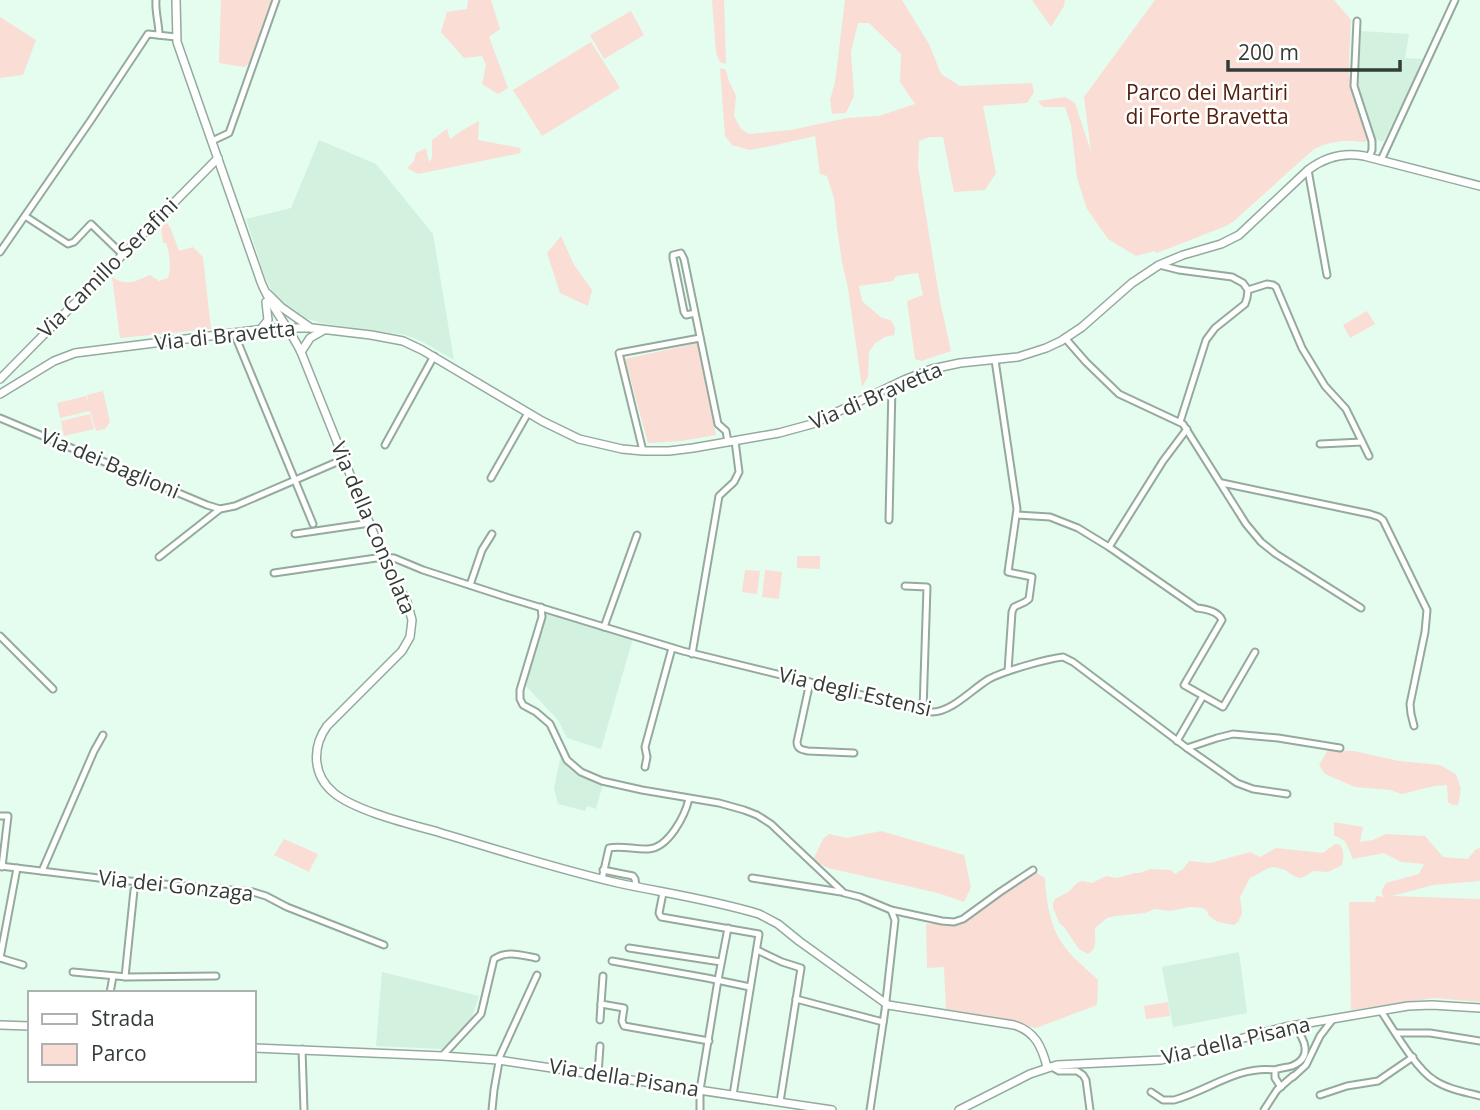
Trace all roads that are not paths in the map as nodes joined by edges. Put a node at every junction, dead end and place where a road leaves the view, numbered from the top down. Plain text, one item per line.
1 (156, 0) edge
2 (177, 0) edge
3 (276, 0) edge
4 (1455, 0) edge
5 (1357, 21) dead end
6 (159, 35) junction
7 (176, 37) junction
8 (212, 141) junction
9 (1369, 157) junction
10 (218, 158) junction
11 (1381, 160) junction
12 (1308, 170) junction
13 (1480, 186) edge
14 (25, 216) junction
15 (0, 252) edge
16 (122, 254) junction
17 (1159, 265) junction
18 (1328, 275) dead end
19 (264, 290) junction
20 (1248, 290) junction
21 (695, 313) junction
22 (288, 327) junction
23 (312, 328) junction
24 (261, 329) junction
25 (324, 330) junction
26 (234, 332) junction
27 (700, 338) junction
28 (1065, 338) junction
29 (301, 352) junction
30 (434, 356) junction
31 (995, 360) junction
32 (0, 379) edge
33 (892, 386) junction
34 (0, 394) edge
35 (528, 412) junction
36 (0, 418) edge
37 (1180, 422) junction
38 (1188, 429) junction
39 (732, 442) junction
40 (1362, 442) junction
41 (1320, 444) dead end
42 (385, 445) dead end
43 (643, 451) junction
44 (1370, 456) dead end
45 (344, 459) junction
46 (491, 478) dead end
47 (295, 481) junction
48 (1222, 483) junction
49 (220, 509) junction
50 (1017, 515) junction
51 (889, 520) dead end
52 (370, 523) junction
53 (313, 524) dead end
54 (295, 534) dead end
55 (492, 534) dead end
56 (637, 535) dead end
57 (1109, 547) junction
58 (159, 557) dead end
59 (383, 557) junction
60 (274, 573) dead end
61 (470, 585) junction
62 (905, 586) dead end
63 (541, 607) junction
64 (1361, 608) dead end
65 (604, 627) junction
66 (0, 636) edge
67 (672, 648) junction
68 (1255, 652) dead end
69 (692, 654) junction
70 (1008, 671) junction
71 (810, 682) junction
72 (53, 689) dead end
73 (1203, 696) junction
74 (923, 710) junction
75 (1414, 726) dead end
76 (103, 735) dead end
77 (1177, 741) junction
78 (1187, 748) junction
79 (1340, 748) dead end
80 (854, 753) dead end
81 (645, 767) dead end
82 (1287, 794) dead end
83 (689, 799) junction
84 (0, 816) edge
85 (1, 867) edge
86 (17, 869) junction
87 (1033, 870) dead end
88 (42, 872) junction
89 (602, 874) junction
90 (752, 878) dead end
91 (134, 890) dead end
92 (663, 893) junction
93 (844, 893) junction
94 (891, 910) junction
95 (728, 928) junction
96 (384, 945) dead end
97 (629, 948) dead end
98 (757, 950) junction
99 (0, 958) edge
100 (536, 958) dead end
101 (612, 961) dead end
102 (721, 962) junction
103 (23, 965) dead end
104 (73, 972) dead end
105 (537, 975) dead end
106 (113, 976) junction
107 (216, 976) dead end
108 (603, 976) dead end
109 (125, 977) junction
110 (718, 980) junction
111 (750, 987) junction
112 (110, 991) edge
113 (796, 999) junction
114 (601, 1004) junction
115 (885, 1004) junction
116 (1480, 1008) edge
117 (1381, 1011) junction
118 (1333, 1019) junction
119 (600, 1020) dead end
120 (883, 1022) junction
121 (0, 1025) edge
122 (28, 1026) edge
123 (1293, 1026) junction
124 (1396, 1033) junction
125 (709, 1041) junction
126 (1480, 1041) edge
127 (1305, 1042) junction
128 (1315, 1044) junction
129 (600, 1046) dead end
130 (256, 1048) edge
131 (302, 1049) junction
132 (442, 1056) junction
133 (1413, 1057) junction
134 (498, 1060) junction
135 (1049, 1067) junction
136 (1288, 1067) junction
137 (1275, 1070) junction
138 (598, 1074) junction
139 (1293, 1077) junction
140 (1281, 1087) junction
141 (701, 1090) junction
142 (1151, 1093) dead end
143 (733, 1095) junction
144 (1320, 1095) dead end
145 (1480, 1096) edge
146 (780, 1102) junction
147 (304, 1110) edge
148 (492, 1110) edge
149 (700, 1110) edge
150 (832, 1110) edge
151 (870, 1110) edge
152 (960, 1110) edge
153 (1090, 1110) edge
154 (1264, 1110) edge

1 - 6 street
2 - 7 main road
3 - 8 street
4 - 11 street
5 - 9 street
6 - 7 street
6 - 14 street
7 - 8 main road
8 - 10 main road
9 - 11 main road, Via di Bravetta
9 - 12 main road, Via di Bravetta
10 - 16 main road, Via Camillo Serafini
10 - 19 main road
11 - 13 main road, Via di Bravetta
12 - 17 main road, Via di Bravetta
12 - 18 street
14 - 15 street
14 - 16 street
16 - 32 main road, Via Camillo Serafini
17 - 20 street
17 - 28 main road, Via di Bravetta
19 - 22 main road, Via della Consolata
19 - 23 main road
19 - 24 main road
20 - 37 street
20 - 40 street
21 - 21 street
21 - 27 street
22 - 23 main road, Via di Bravetta
22 - 24 main road, Via di Bravetta
22 - 29 main road, Via della Consolata
23 - 25 main road, Via di Bravetta
24 - 26 main road, Via di Bravetta
25 - 29 main road
25 - 30 main road, Via di Bravetta
26 - 34 main road, Via di Bravetta
26 - 47 street
27 - 39 street
27 - 43 street
28 - 31 main road, Via di Bravetta
28 - 37 street
29 - 45 main road, Via della Consolata
30 - 35 main road, Via di Bravetta
30 - 42 street
31 - 33 main road, Via di Bravetta
31 - 50 street
33 - 39 main road, Via di Bravetta
33 - 51 street
35 - 43 main road, Via di Bravetta
35 - 46 street
36 - 49 street, Via dei Baglioni
37 - 38 street
38 - 48 street
38 - 57 street
39 - 43 main road, Via di Bravetta
39 - 69 street
40 - 41 street
40 - 44 street
45 - 47 street
45 - 52 main road, Via della Consolata
47 - 49 street
47 - 53 street
48 - 64 street
48 - 75 street
49 - 58 street
50 - 57 street
50 - 70 street
52 - 54 street
52 - 59 main road, Via della Consolata
55 - 61 street
56 - 65 street
57 - 73 street
59 - 60 street
59 - 61 street, Via degli Estensi
59 - 89 main road, Via della Consolata
61 - 63 street, Via degli Estensi
62 - 74 street
63 - 65 street, Via degli Estensi
63 - 83 street
65 - 67 street, Via degli Estensi
66 - 72 street
67 - 69 street, Via degli Estensi
67 - 81 street
68 - 73 street
69 - 71 street, Via degli Estensi
70 - 74 street, Via degli Estensi
70 - 77 street, Via degli Estensi
71 - 74 street, Via degli Estensi
71 - 80 street
73 - 77 street
76 - 88 street
77 - 78 street, Via degli Estensi
78 - 79 street
78 - 82 street, Via degli Estensi
83 - 89 street
83 - 93 street
84 - 85 street
85 - 86 street, Via dei Gonzaga
86 - 88 street, Via dei Gonzaga
86 - 99 street
87 - 94 street
88 - 96 street, Via dei Gonzaga
89 - 92 main road, Via della Consolata
90 - 93 street
91 - 109 street
92 - 95 street
92 - 115 main road, Via della Consolata
93 - 94 street
94 - 115 street
95 - 98 street
95 - 102 street
97 - 102 street
98 - 111 street
98 - 113 street
99 - 103 street
100 - 132 street
101 - 110 street
102 - 110 street
104 - 106 street
105 - 134 street
106 - 109 street
106 - 112 street
107 - 109 street
108 - 114 street
110 - 111 street
110 - 125 street
111 - 143 street
113 - 120 street
113 - 146 street
114 - 119 street
114 - 125 street
115 - 120 street
115 - 135 main road
116 - 117 main road, Via della Pisana
117 - 118 main road, Via della Pisana
117 - 124 street
118 - 123 main road, Via della Pisana
118 - 128 street
120 - 151 street
121 - 122 main road
123 - 127 street
123 - 135 main road, Via della Pisana
124 - 126 street
124 - 133 street
125 - 141 street
127 - 128 street
127 - 136 street
128 - 139 street
129 - 138 street
130 - 131 main road, Via della Pisana
131 - 132 main road, Via della Pisana
131 - 147 street
132 - 134 main road, Via della Pisana
133 - 144 street
133 - 145 street
134 - 138 main road, Via della Pisana
134 - 148 street
135 - 152 main road, Via della Pisana
135 - 153 street
136 - 137 street
136 - 139 street
137 - 140 street
137 - 142 street
138 - 141 main road, Via della Pisana
139 - 140 street
140 - 154 street
141 - 143 main road, Via della Pisana
141 - 149 street
143 - 146 main road, Via della Pisana
146 - 150 main road, Via della Pisana

